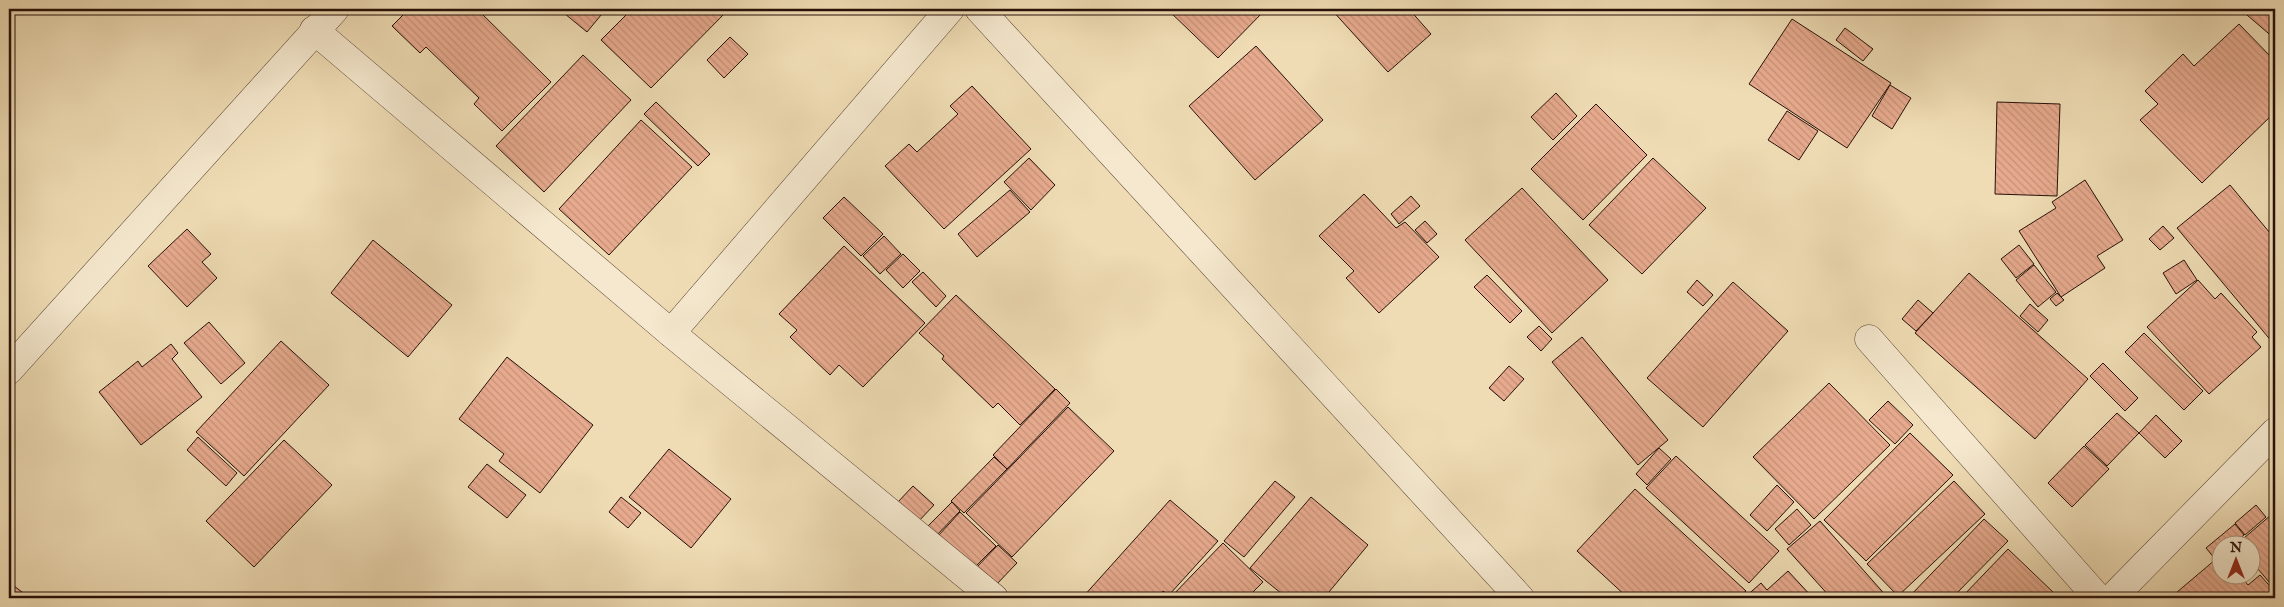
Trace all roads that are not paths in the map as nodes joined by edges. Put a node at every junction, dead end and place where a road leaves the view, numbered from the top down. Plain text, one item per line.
1 (335, 9) edge
2 (950, 9) edge
3 (979, 9) edge
4 (314, 30) junction
5 (671, 333) junction
6 (1869, 338) dead end
7 (9, 370) edge
8 (2275, 432) edge
9 (994, 598) edge
10 (1520, 598) edge
11 (2098, 598) edge
12 (2112, 598) edge

1 - 4 street
2 - 5 street
3 - 10 street
4 - 5 street
4 - 7 street
5 - 9 street
6 - 11 street
8 - 12 street

